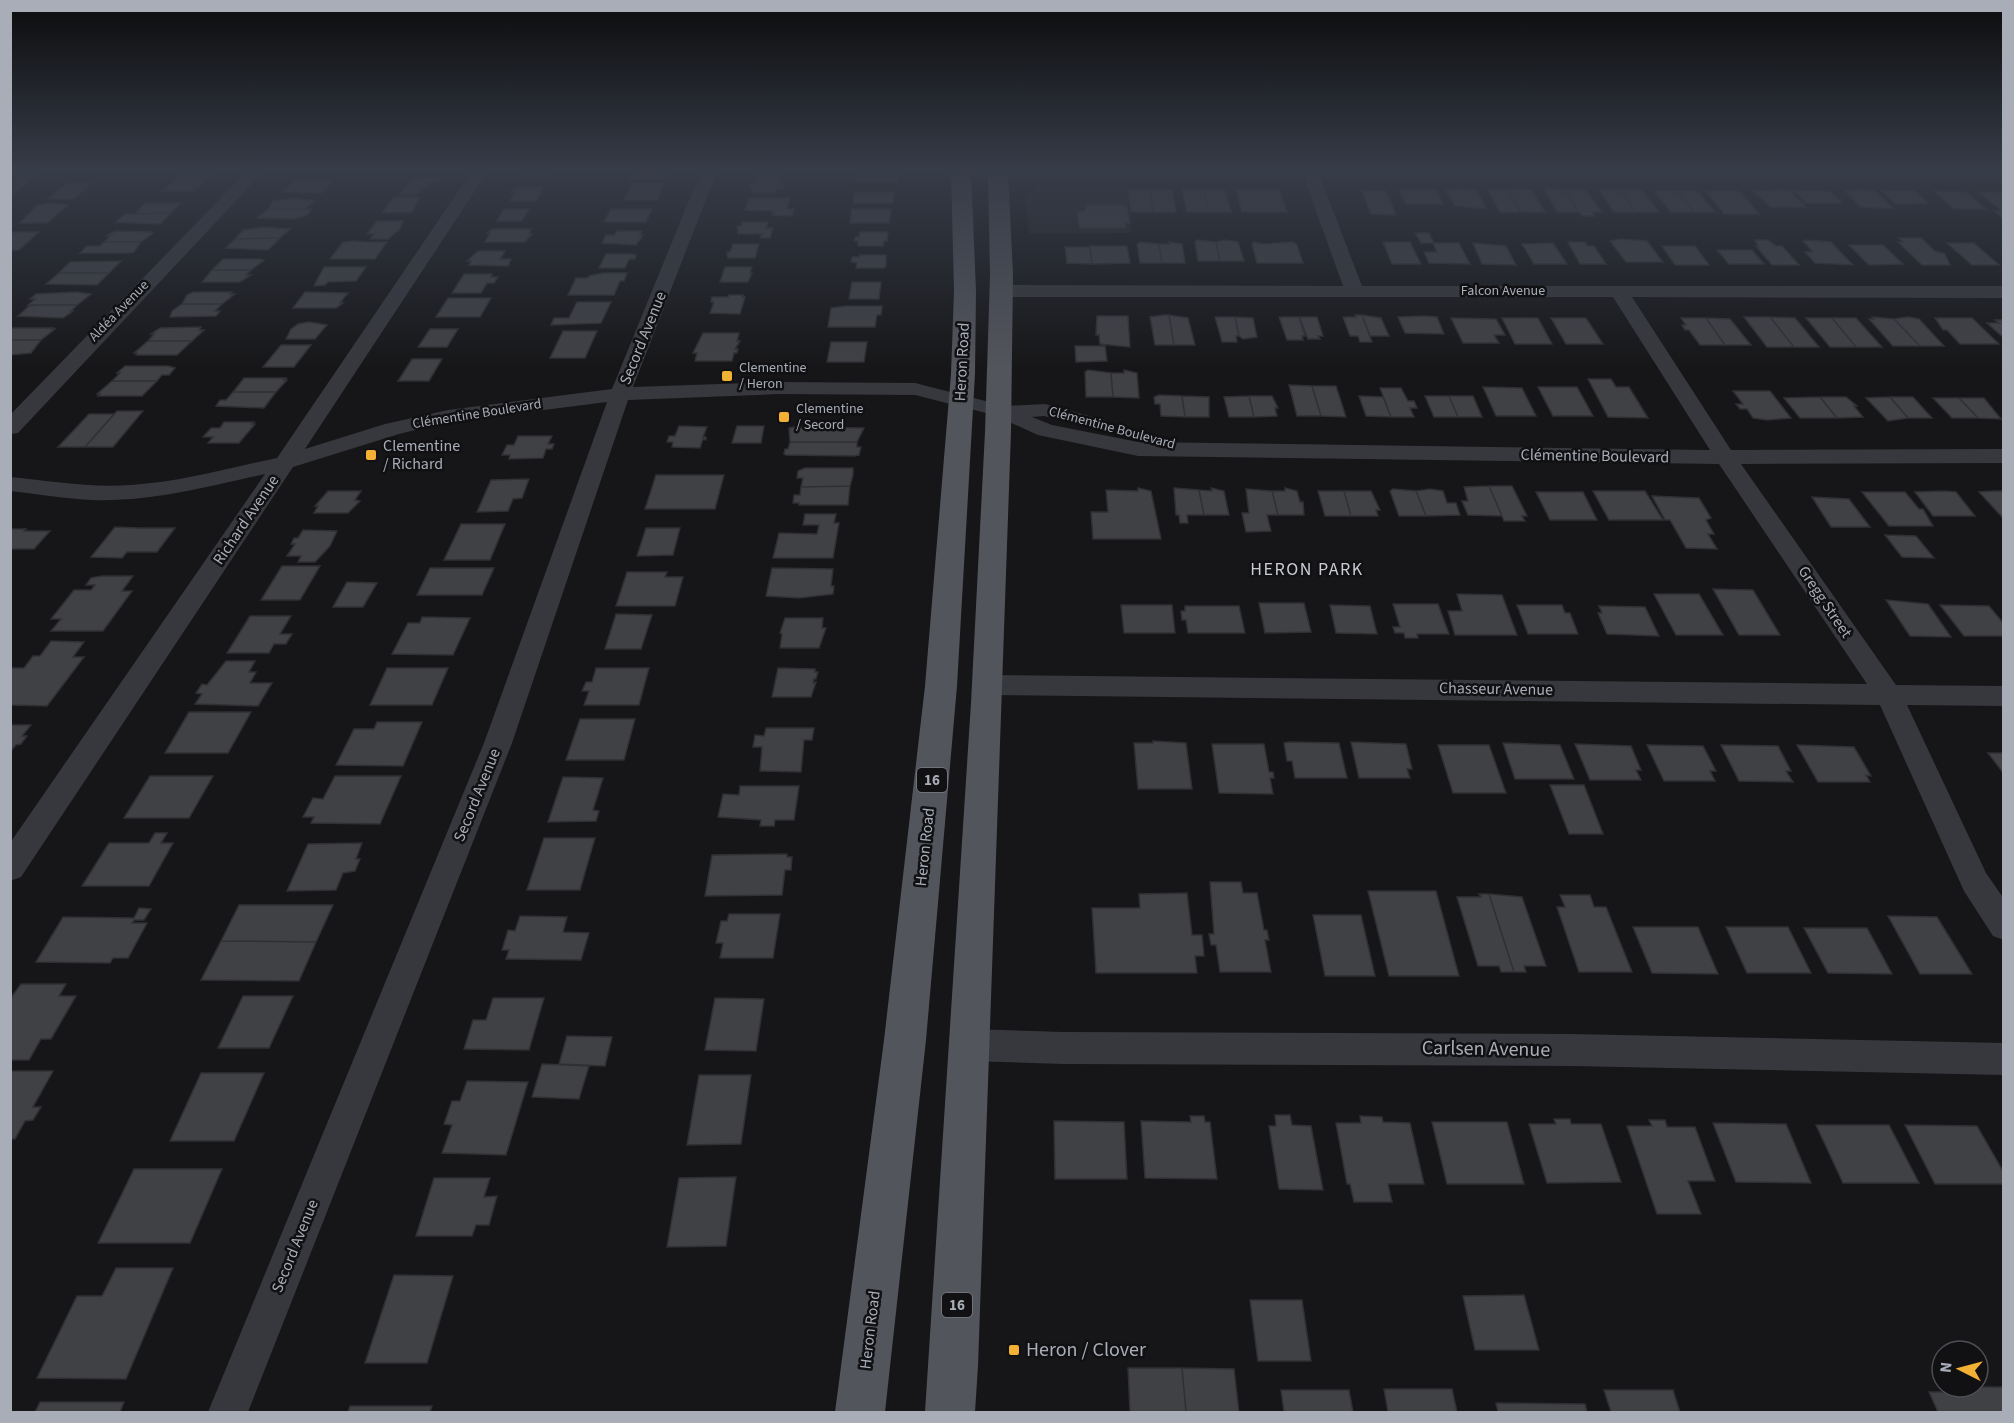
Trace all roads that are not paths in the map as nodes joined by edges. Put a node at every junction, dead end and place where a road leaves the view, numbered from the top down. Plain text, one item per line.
1 (191, 237) edge
2 (435, 237) edge
3 (682, 237) edge
4 (963, 237) edge
5 (1000, 237) edge
6 (1334, 237) edge
7 (1354, 290) junction
8 (1002, 291) junction
9 (1619, 292) junction
10 (2004, 292) edge
11 (620, 394) junction
12 (961, 403) junction
13 (1001, 411) junction
14 (10, 428) edge
15 (2004, 456) edge
16 (1725, 457) junction
17 (284, 463) junction
18 (10, 484) edge
19 (989, 685) junction
20 (1889, 696) junction
21 (2004, 696) edge
22 (10, 868) edge
23 (2004, 926) edge
24 (969, 1045) junction
25 (2004, 1059) edge
26 (228, 1413) edge
27 (860, 1413) edge
28 (950, 1413) edge

1 - 14 street, Aldéa Avenue
2 - 17 street, Richard Avenue
3 - 11 street, Secord Avenue
4 - 12 main road, Heron Road / 16
5 - 8 main road, 16
6 - 7 street
7 - 8 street, Falcon Avenue
7 - 9 street, Falcon Avenue
8 - 13 main road, 16
9 - 10 street, Falcon Avenue
9 - 16 street, Gregg Street
11 - 12 street, Clémentine Boulevard
11 - 17 street, Clémentine Boulevard
11 - 26 street, Secord Avenue
12 - 13 street, Clémentine Boulevard
12 - 27 main road, Heron Road / 16
13 - 16 street, Clémentine Boulevard
13 - 19 main road, 16
15 - 16 street, Clémentine Boulevard
16 - 20 street, Gregg Street
17 - 18 street, Clémentine Boulevard
17 - 22 street, Richard Avenue
19 - 20 street, Chasseur Avenue
19 - 24 main road, 16
20 - 21 street, Chasseur Avenue
20 - 23 street, Gregg Street
24 - 25 street, Carlsen Avenue
24 - 28 main road, 16

